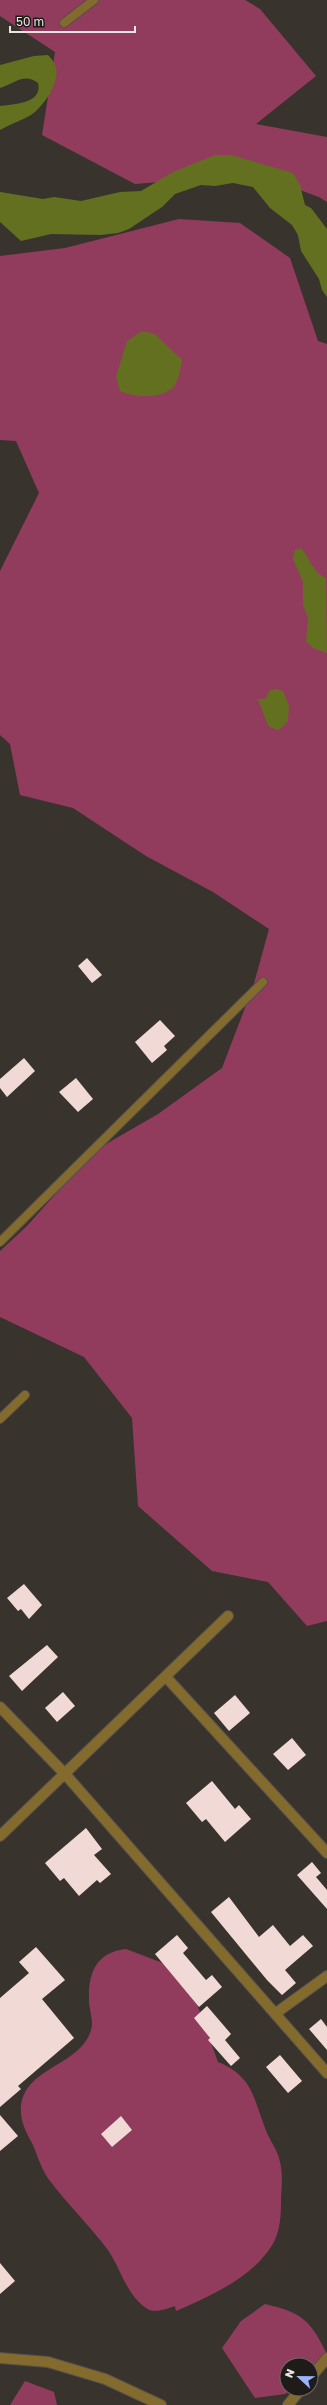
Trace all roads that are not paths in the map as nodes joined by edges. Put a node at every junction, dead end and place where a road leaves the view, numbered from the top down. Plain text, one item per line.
1 (94, 0) edge
2 (64, 23) dead end
3 (264, 982) dead end
4 (0, 1242) edge
5 (25, 1395) dead end
6 (0, 1419) edge
7 (228, 1616) dead end
8 (166, 1676) junction
9 (0, 1707) edge
10 (65, 1774) junction
11 (0, 1836) edge
12 (327, 1853) edge
13 (327, 1976) edge
14 (276, 2013) junction
15 (327, 2073) edge
16 (0, 2358) edge
17 (327, 2358) edge
18 (319, 2368) edge
19 (295, 2397) edge
20 (161, 2405) edge
21 (288, 2405) edge

1 - 2 lane
3 - 4 lane
5 - 6 lane
7 - 8 street
8 - 10 street
8 - 12 street
9 - 10 street
10 - 11 street
10 - 14 street
13 - 14 street
14 - 15 street
16 - 20 street
17 - 18 street
19 - 21 street

